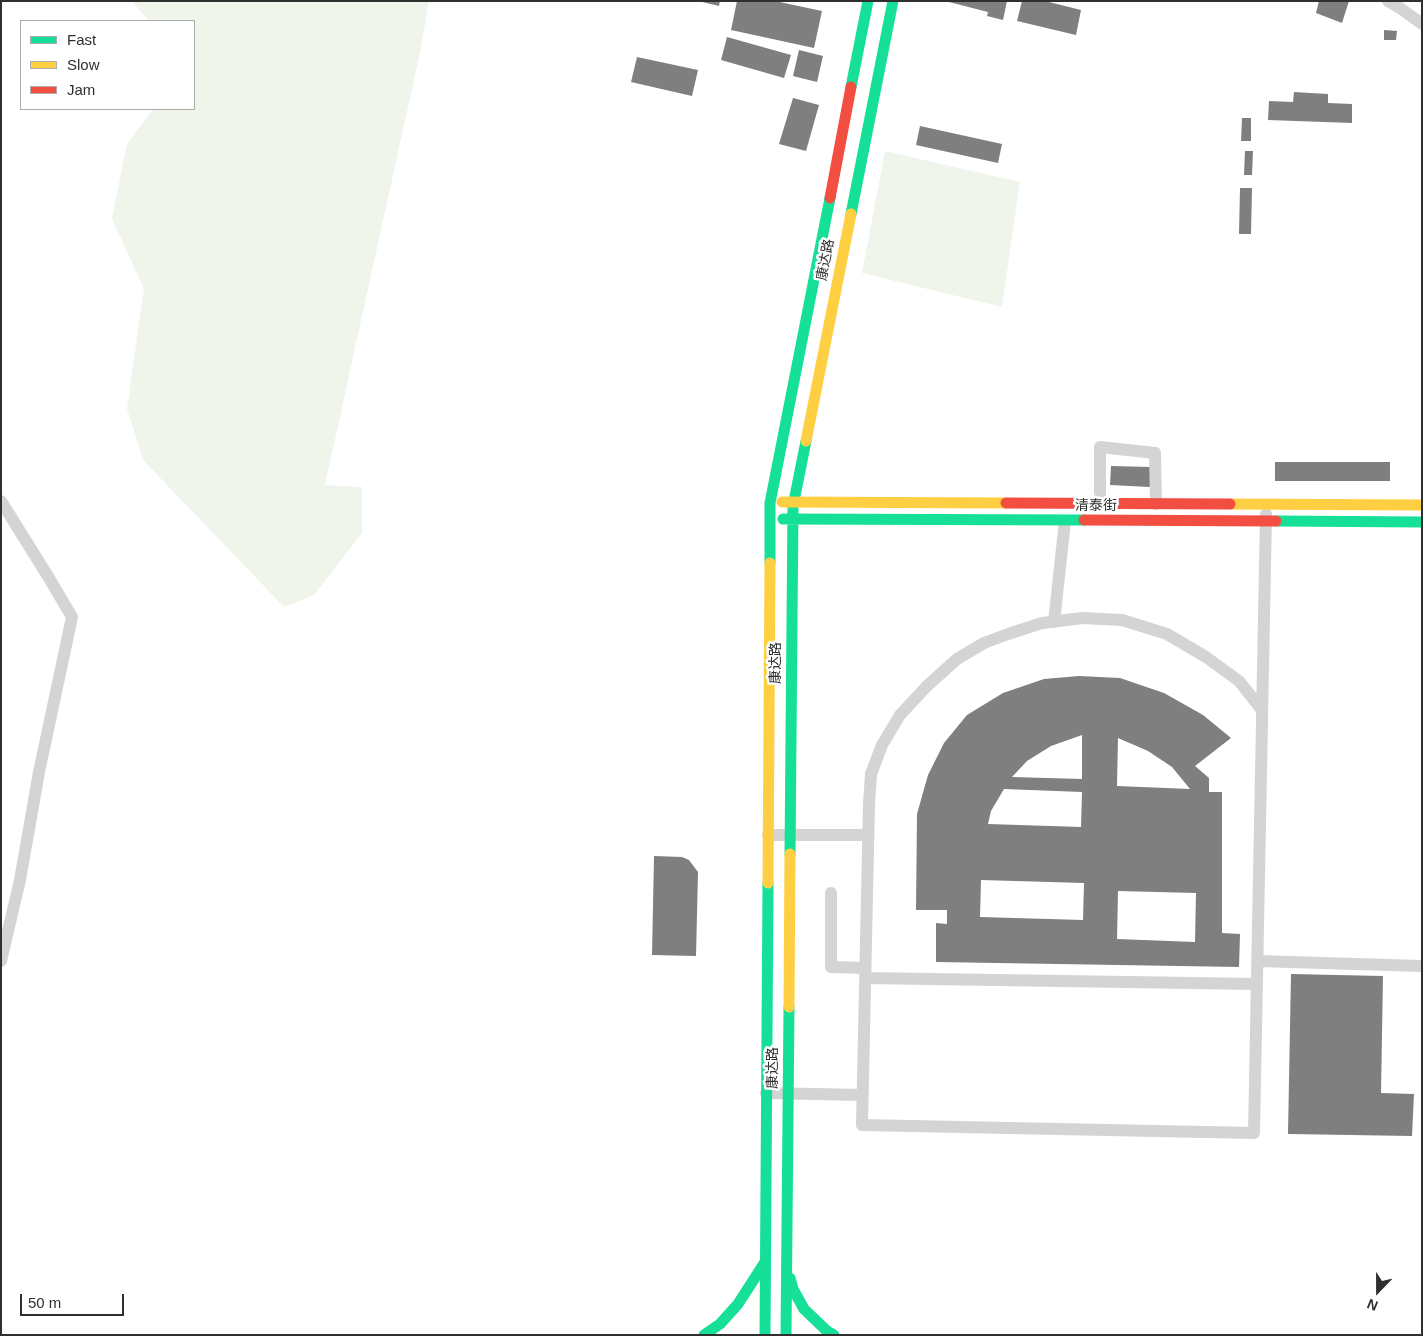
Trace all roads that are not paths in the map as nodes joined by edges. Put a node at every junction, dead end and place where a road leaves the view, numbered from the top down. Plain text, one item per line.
1 (868, 1) edge
2 (893, 1) edge
3 (1388, 1) edge
4 (1404, 5) edge
5 (1422, 24) edge
6 (1, 501) edge
7 (794, 502) junction
8 (770, 503) junction
9 (1100, 503) junction
10 (1156, 504) junction
11 (1266, 504) junction
12 (1422, 505) edge
13 (793, 518) junction
14 (770, 519) junction
15 (1065, 521) junction
16 (1266, 522) junction
17 (1422, 522) edge
18 (1054, 622) junction
19 (1262, 710) junction
20 (790, 834) junction
21 (768, 835) junction
22 (868, 835) junction
23 (831, 892) dead end
24 (1, 961) edge
25 (1257, 961) junction
26 (1422, 966) edge
27 (865, 973) junction
28 (1257, 984) junction
29 (766, 1093) junction
30 (788, 1093) junction
31 (863, 1095) junction
32 (765, 1262) junction
33 (786, 1262) junction
34 (704, 1335) edge
35 (765, 1335) edge
36 (786, 1335) edge
37 (834, 1335) edge

1 - 8 street, 康达路
2 - 7 street, 康达路
3 - 4 street
4 - 5 street
6 - 24 street
7 - 8 street, 清泰街
7 - 9 street, 清泰街
7 - 13 street, 康达路
8 - 14 street, 康达路
9 - 10 street, 清泰街
9 - 10 street
10 - 11 street, 清泰街
11 - 12 street, 清泰街
11 - 16 street
13 - 14 street, 清泰街
13 - 15 street, 清泰街
13 - 20 street, 康达路
14 - 21 street, 康达路
15 - 16 street, 清泰街
15 - 18 street
16 - 17 street, 清泰街
16 - 19 street
18 - 19 street
18 - 22 street
19 - 25 street
20 - 21 street
20 - 22 street
20 - 30 street, 康达路
21 - 29 street, 康达路
22 - 27 street
23 - 27 street
25 - 26 street
25 - 28 street
27 - 28 street
27 - 31 street
28 - 31 street
29 - 30 street
29 - 32 street, 康达路
30 - 31 street
30 - 33 street, 康达路
32 - 34 street
32 - 35 street, 康达路
33 - 36 street, 康达路
33 - 37 street

